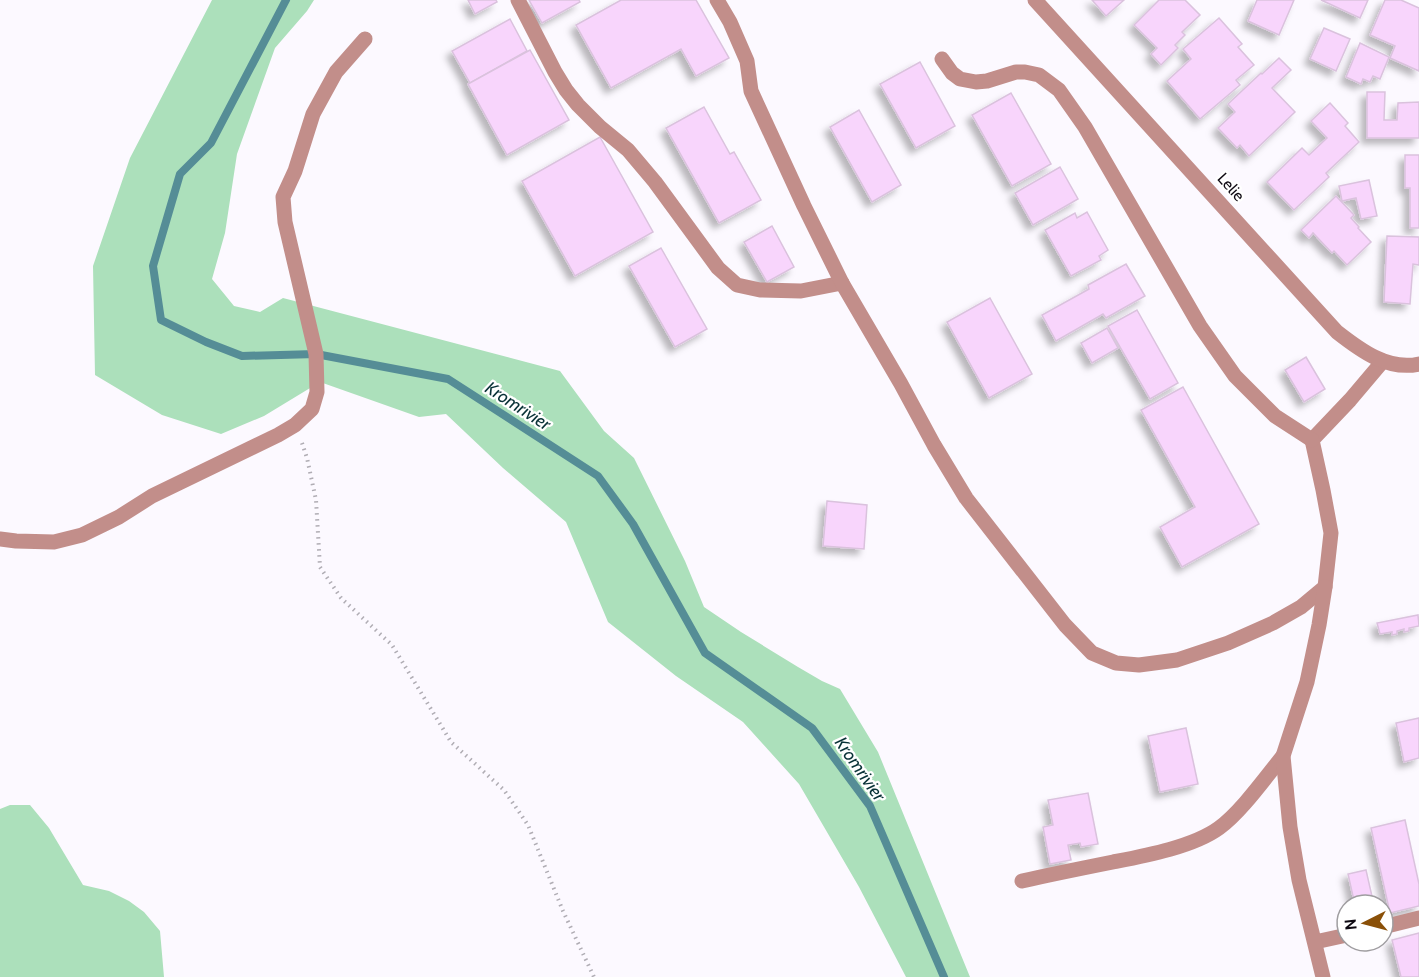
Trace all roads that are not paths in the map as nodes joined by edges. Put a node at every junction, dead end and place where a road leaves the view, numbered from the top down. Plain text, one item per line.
1 (518, 0) edge
2 (717, 0) edge
3 (1035, 0) edge
4 (365, 39) dead end
5 (942, 59) dead end
6 (842, 283) junction
7 (1383, 361) junction
8 (1419, 364) edge
9 (1312, 440) junction
10 (0, 539) edge
11 (1325, 587) junction
12 (1283, 756) junction
13 (1022, 880) dead end
14 (1419, 918) edge
15 (1395, 924) edge
16 (1335, 938) edge
17 (1315, 942) junction
18 (1323, 977) edge

1 - 6 street
2 - 6 street
3 - 7 street, Lelie
4 - 10 street
5 - 9 street
6 - 11 street
7 - 8 street, Lelie
7 - 9 street
9 - 11 street
11 - 12 street
12 - 13 street
12 - 17 street
14 - 15 street
16 - 17 street
17 - 18 street

